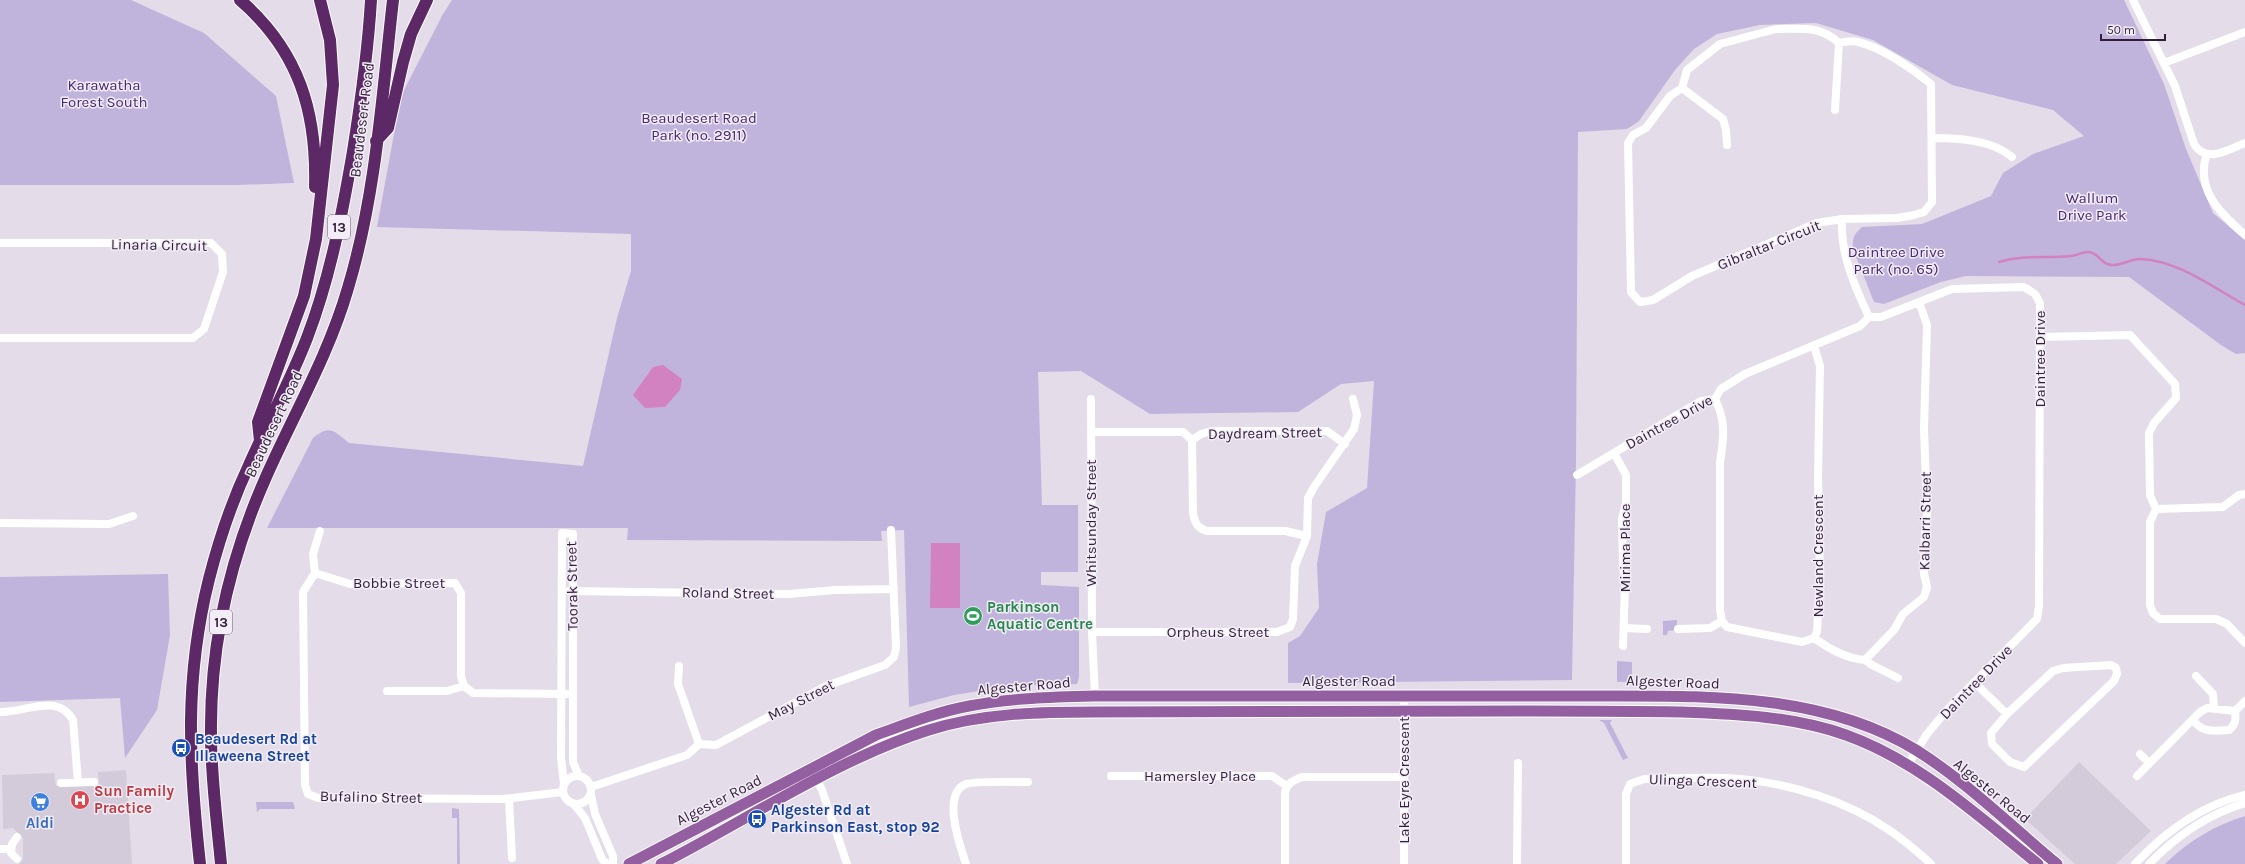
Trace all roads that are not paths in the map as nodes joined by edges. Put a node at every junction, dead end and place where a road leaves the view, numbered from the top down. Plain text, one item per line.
1 (240, 0) edge
2 (320, 0) edge
3 (371, 0) edge
4 (393, 0) edge
5 (427, 0) edge
6 (2133, 0) edge
7 (2245, 32) edge
8 (1839, 43) junction
9 (2164, 63) junction
10 (1682, 88) junction
11 (1835, 110) dead end
12 (1933, 138) junction
13 (376, 142) junction
14 (2245, 143) edge
15 (1727, 145) dead end
16 (2206, 156) junction
17 (2012, 157) dead end
18 (320, 212) junction
19 (1842, 219) junction
20 (2245, 235) edge
21 (0, 243) edge
22 (1919, 302) junction
23 (1869, 317) junction
24 (2040, 337) junction
25 (0, 338) edge
26 (1814, 346) junction
27 (1090, 399) dead end
28 (1353, 399) dead end
29 (1715, 399) junction
30 (1091, 432) junction
31 (1192, 440) junction
32 (260, 441) junction
33 (1345, 444) junction
34 (1614, 453) junction
35 (1577, 475) dead end
36 (2245, 494) edge
37 (2156, 509) junction
38 (133, 516) dead end
39 (0, 523) edge
40 (891, 530) dead end
41 (320, 531) dead end
42 (1307, 536) junction
43 (315, 574) junction
44 (894, 589) junction
45 (562, 591) junction
46 (573, 591) junction
47 (1722, 621) junction
48 (1625, 628) junction
49 (1678, 629) dead end
50 (1647, 630) dead end
51 (1092, 632) junction
52 (1814, 638) junction
53 (2245, 642) edge
54 (1623, 646) dead end
55 (1865, 660) junction
56 (679, 666) dead end
57 (2196, 676) dead end
58 (1898, 678) dead end
59 (1975, 682) junction
60 (464, 686) junction
61 (387, 691) dead end
62 (562, 694) junction
63 (572, 694) junction
64 (1095, 696) junction
65 (1404, 696) junction
66 (2245, 701) edge
67 (2214, 708) junction
68 (2235, 711) junction
69 (0, 712) edge
70 (1096, 712) junction
71 (1404, 712) junction
72 (2007, 714) junction
73 (2192, 720) junction
74 (699, 744) junction
75 (1917, 751) junction
76 (2140, 754) dead end
77 (1518, 763) dead end
78 (2149, 763) junction
79 (1908, 764) junction
80 (811, 769) junction
81 (579, 776) junction
82 (1111, 776) dead end
83 (2137, 776) dead end
84 (1404, 777) junction
85 (817, 780) junction
86 (78, 782) junction
87 (94, 782) dead end
88 (1028, 782) dead end
89 (61, 783) dead end
90 (564, 784) junction
91 (1287, 786) junction
92 (591, 791) junction
93 (563, 792) junction
94 (2245, 795) edge
95 (509, 799) junction
96 (2245, 803) edge
97 (574, 804) junction
98 (17, 837) dead end
99 (0, 849) edge
100 (11, 849) junction
101 (512, 858) dead end
102 (17, 859) dead end
103 (200, 864) edge
104 (222, 864) edge
105 (607, 864) edge
106 (614, 864) edge
107 (629, 864) edge
108 (661, 864) edge
109 (847, 864) edge
110 (966, 864) edge
111 (1285, 864) edge
112 (1404, 864) edge
113 (1517, 864) edge
114 (1626, 864) edge
115 (1931, 864) edge
116 (2038, 864) edge
117 (2057, 864) edge
118 (2135, 864) edge
119 (2150, 864) edge

1 - 18 highway
2 - 18 highway
3 - 32 highway, Beaudesert Road / 13
4 - 13 highway, Beaudesert Road / 13
5 - 13 highway
6 - 9 street
7 - 9 street
8 - 10 street
8 - 11 street
8 - 12 street, Gibraltar Circuit
9 - 16 street
10 - 15 street
10 - 19 street, Gibraltar Circuit
12 - 17 street
12 - 19 street, Gibraltar Circuit
13 - 104 highway, Beaudesert Road / 13
14 - 16 street
16 - 20 street
18 - 32 highway
19 - 23 street
21 - 25 street, Linaria Circuit
22 - 23 street, Daintree Drive
22 - 24 street, Daintree Drive
22 - 55 street, Kalbarri Street
23 - 26 street, Daintree Drive
24 - 37 street
24 - 59 street, Daintree Drive
26 - 29 street, Daintree Drive
26 - 52 street, Newland Crescent
27 - 30 street, Whitsunday Street
28 - 33 street, Orpheus Street
29 - 34 street, Daintree Drive
29 - 47 street
30 - 31 street, Daydream Street
30 - 51 street, Whitsunday Street
31 - 33 street, Daydream Street
31 - 42 street
32 - 103 highway, Beaudesert Road / 13
33 - 42 street, Orpheus Street
34 - 35 street, Daintree Drive
34 - 48 street, Mirima Place
36 - 37 street
37 - 53 street
38 - 39 street
40 - 44 street, May Street
41 - 43 street
42 - 51 street, Orpheus Street
43 - 60 street, Bobbie Street
43 - 95 street, Bufalino Street
44 - 46 street, Roland Street
44 - 74 street, May Street
45 - 46 street, Roland Street
45 - 46 street, Toorak Street
45 - 62 street, Toorak Street
46 - 63 street, Toorak Street
47 - 49 street
47 - 52 street, Newland Crescent
48 - 50 street
48 - 54 street, Mirima Place
51 - 64 street, Whitsunday Street
52 - 55 street
55 - 58 street
56 - 74 street
57 - 67 street
59 - 72 street
59 - 75 street, Daintree Drive
60 - 61 street
60 - 62 street
62 - 63 street
62 - 90 street, Toorak Street
63 - 81 street, Toorak Street
64 - 65 main road, Algester Road
64 - 70 main road
64 - 80 main road, Algester Road
65 - 71 street, Lake Eyre Crescent
65 - 75 main road, Algester Road
66 - 68 street
67 - 68 street
67 - 73 street
68 - 73 street
69 - 86 street
70 - 71 main road, Algester Road
70 - 85 main road, Algester Road
71 - 79 main road, Algester Road
71 - 84 street, Lake Eyre Crescent
72 - 72 street
73 - 78 street
74 - 92 street
75 - 79 street, Daintree Drive
75 - 117 main road, Algester Road
76 - 78 street
77 - 113 street
78 - 83 street
79 - 116 main road, Algester Road
80 - 85 street
80 - 107 main road, Algester Road
81 - 90 street
81 - 92 street
82 - 91 street, Hamersley Place
84 - 91 street
84 - 112 street, Lake Eyre Crescent
85 - 108 main road, Algester Road
85 - 109 street
86 - 87 street
86 - 89 street
88 - 110 street
90 - 93 street
91 - 111 street
92 - 97 street
92 - 106 street
93 - 95 street, Bufalino Street
93 - 97 street
94 - 118 street
95 - 101 street
96 - 119 street
97 - 105 street
98 - 100 street
99 - 100 street
100 - 102 street
114 - 115 street, Ulinga Crescent

